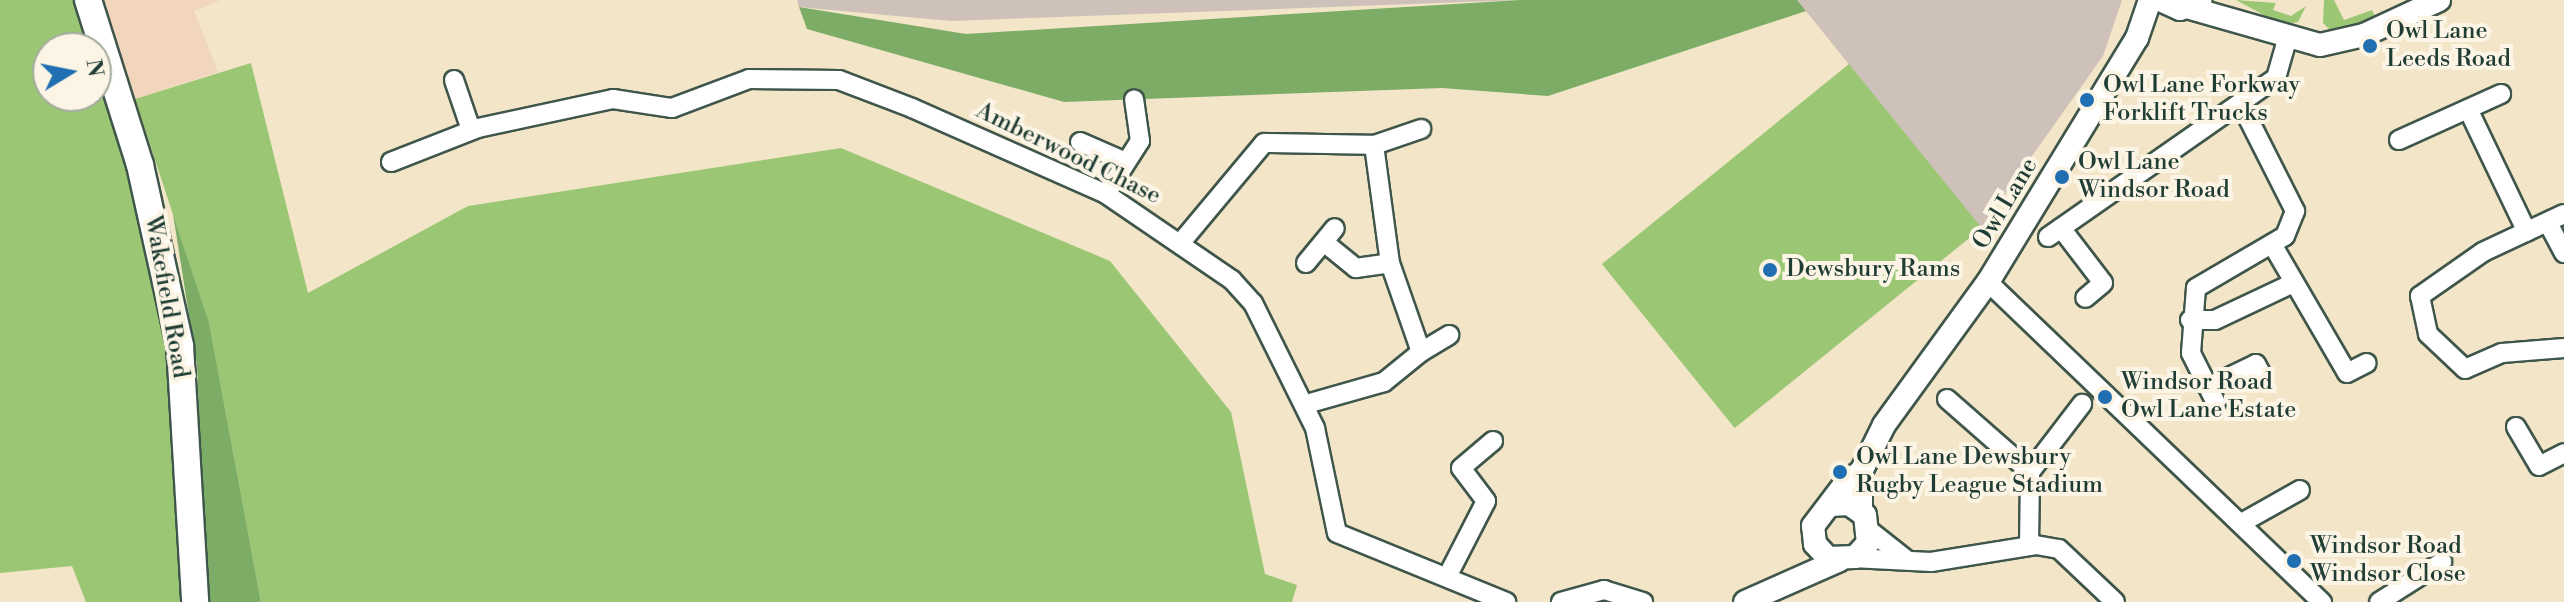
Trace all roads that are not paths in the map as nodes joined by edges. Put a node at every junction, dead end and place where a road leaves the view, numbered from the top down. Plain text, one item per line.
1 (88, 0) edge
2 (2439, 0) edge
3 (2174, 3) edge
4 (2224, 9) edge
5 (2287, 40) junction
6 (454, 80) dead end
7 (2501, 94) dead end
8 (1134, 99) dead end
9 (2241, 104) junction
10 (2468, 109) junction
11 (1421, 129) dead end
12 (471, 130) junction
13 (2399, 140) dead end
14 (1080, 142) dead end
15 (1374, 145) junction
16 (391, 162) dead end
17 (1126, 162) junction
18 (1106, 194) junction
19 (2556, 218) edge
20 (2527, 232) junction
21 (1183, 240) junction
22 (2272, 244) junction
23 (2564, 253) edge
24 (1306, 263) dead end
25 (1390, 263) junction
26 (1988, 282) junction
27 (2291, 284) junction
28 (2085, 298) dead end
29 (2190, 320) junction
30 (1449, 335) dead end
31 (2564, 348) edge
32 (1421, 352) junction
33 (2367, 363) dead end
34 (2263, 377) dead end
35 (1947, 399) dead end
36 (1306, 404) junction
37 (2082, 404) dead end
38 (2516, 427) dead end
39 (1493, 441) dead end
40 (2564, 453) edge
41 (1861, 472) junction
42 (2030, 472) junction
43 (2300, 490) dead end
44 (1830, 505) junction
45 (1865, 521) junction
46 (2245, 521) junction
47 (2029, 546) junction
48 (1817, 548) junction
49 (1846, 559) junction
50 (1907, 560) junction
51 (2442, 562) dead end
52 (1798, 575) junction
53 (1447, 577) junction
54 (195, 602) edge
55 (1506, 602) edge
56 (1561, 602) edge
57 (1643, 602) edge
58 (1745, 602) edge
59 (2115, 602) edge
60 (2322, 602) edge
61 (2379, 602) edge

1 - 54 highway, Wakefield Road
2 - 5 main road
3 - 4 main road
3 - 26 main road, Owl Lane
4 - 5 main road
5 - 9 street
6 - 12 street
7 - 10 street
8 - 17 street
9 - 22 street
9 - 28 street
10 - 13 street
10 - 20 street
11 - 15 street
12 - 16 street, Amberwood Chase
12 - 18 street, Amberwood Chase
14 - 17 street
15 - 21 street
15 - 25 street
17 - 18 street
18 - 21 street, Amberwood Chase
19 - 20 street
19 - 23 street
20 - 31 street
21 - 36 street, Amberwood Chase
22 - 27 street
22 - 29 street
24 - 25 street
25 - 32 street
26 - 41 main road, Owl Lane
26 - 46 street
27 - 29 street
27 - 33 street
29 - 34 street
30 - 32 street
32 - 36 street
35 - 42 street
36 - 53 street, Amberwood Chase
37 - 42 street
38 - 40 street
39 - 53 street
41 - 44 main road, Owl Lane
41 - 45 main road, Owl Lane
42 - 47 street
43 - 46 street
44 - 45 main road
44 - 48 main road, Owl Lane
45 - 49 main road
45 - 50 street
46 - 60 street
47 - 50 street
47 - 59 street
48 - 49 main road
48 - 52 main road, Owl Lane
49 - 50 street
49 - 52 main road, Owl Lane
51 - 61 street
52 - 58 main road, Owl Lane
53 - 55 street, Amberwood Chase
56 - 57 street

